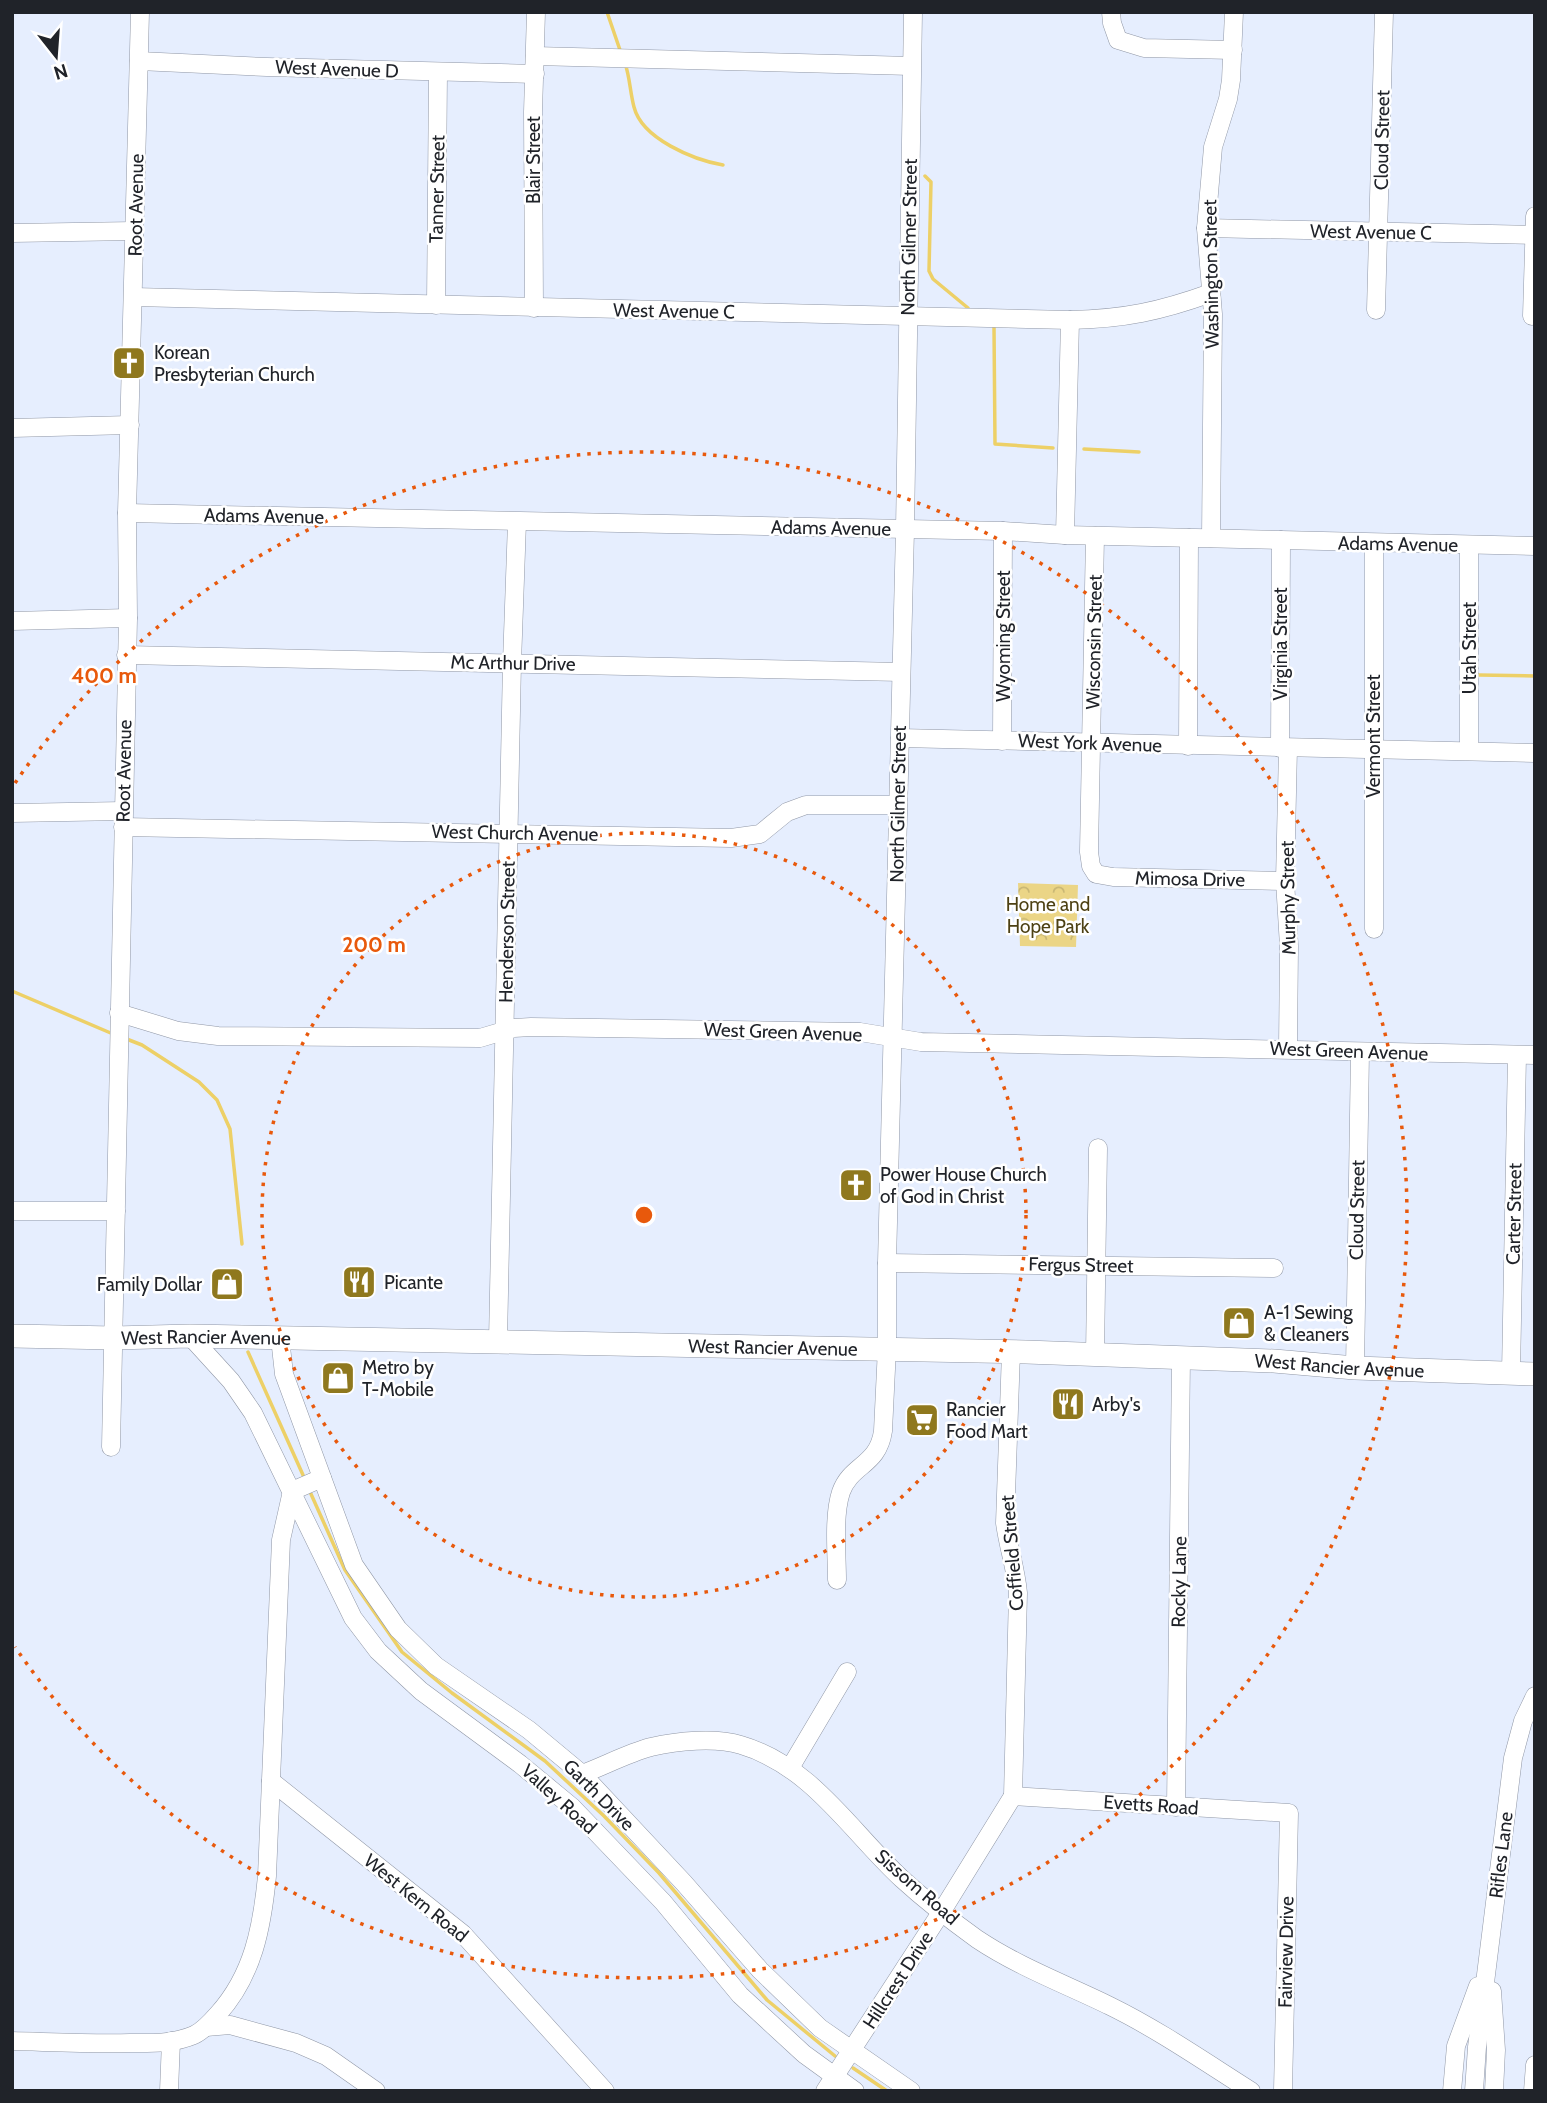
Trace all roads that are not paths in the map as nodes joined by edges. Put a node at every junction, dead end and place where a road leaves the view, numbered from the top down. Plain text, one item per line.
1 (140, 12) edge
2 (536, 12) edge
3 (913, 12) edge
4 (1111, 12) edge
5 (1234, 12) edge
6 (1384, 12) edge
7 (1233, 50) junction
8 (139, 61) junction
9 (535, 65) junction
10 (911, 66) junction
11 (438, 72) junction
12 (1535, 216) edge
13 (1206, 228) junction
14 (134, 231) junction
15 (1380, 232) junction
16 (12, 233) edge
17 (1534, 235) edge
18 (1211, 293) junction
19 (134, 297) junction
20 (436, 305) junction
21 (534, 308) junction
22 (1376, 310) dead end
23 (908, 316) junction
24 (1532, 316) dead end
25 (1070, 320) junction
26 (130, 425) junction
27 (12, 428) edge
28 (127, 513) junction
29 (516, 522) junction
30 (905, 530) junction
31 (1003, 531) junction
32 (1065, 535) junction
33 (1096, 536) junction
34 (1189, 538) junction
35 (1211, 538) junction
36 (1281, 540) junction
37 (1374, 543) junction
38 (1469, 545) junction
39 (1535, 546) edge
40 (128, 618) junction
41 (12, 621) edge
42 (126, 655) junction
43 (512, 663) junction
44 (901, 673) junction
45 (900, 738) junction
46 (1002, 741) junction
47 (1092, 743) junction
48 (1188, 746) junction
49 (1284, 748) junction
50 (1373, 749) junction
51 (1469, 751) junction
52 (1535, 753) edge
53 (897, 805) junction
54 (12, 813) edge
55 (123, 819) junction
56 (510, 833) junction
57 (1096, 874) joint
58 (1285, 881) junction
59 (1374, 929) dead end
60 (119, 1018) junction
61 (505, 1031) junction
62 (894, 1038) junction
63 (1288, 1049) junction
64 (1360, 1052) junction
65 (1526, 1055) edge
66 (1098, 1148) dead end
67 (12, 1211) edge
68 (116, 1211) junction
69 (887, 1263) junction
70 (1095, 1266) junction
71 (1274, 1268) dead end
72 (12, 1336) edge
73 (190, 1336) junction
74 (114, 1338) junction
75 (280, 1338) junction
76 (498, 1341) junction
77 (887, 1348) junction
78 (1011, 1352) junction
79 (1095, 1355) junction
80 (1181, 1357) junction
81 (1355, 1368) junction
82 (1511, 1373) junction
83 (1535, 1374) edge
84 (111, 1447) dead end
85 (322, 1478) junction
86 (292, 1491) junction
87 (837, 1580) dead end
88 (847, 1672) dead end
89 (1535, 1696) edge
90 (790, 1768) junction
91 (582, 1774) junction
92 (271, 1782) junction
93 (1013, 1796) junction
94 (1176, 1807) junction
95 (1289, 1813) joint
96 (942, 1911) junction
97 (1489, 1953) junction
98 (206, 2027) junction
99 (12, 2041) edge
100 (171, 2041) junction
101 (852, 2050) junction
102 (1535, 2064) edge
103 (830, 2084) edge
104 (169, 2091) edge
105 (376, 2091) edge
106 (604, 2091) edge
107 (855, 2091) edge
108 (911, 2091) edge
109 (1251, 2091) edge
110 (1283, 2091) edge
111 (1452, 2091) edge
112 (1462, 2091) edge
113 (1474, 2091) edge
114 (1484, 2091) edge
115 (1494, 2091) edge
116 (1533, 2091) edge

1 - 8 street, Root Avenue
2 - 9 street, Blair Street
3 - 10 street, North Gilmer Street
4 - 7 street
5 - 7 street, Washington Street
6 - 15 street, Cloud Street
7 - 13 street, Washington Street
8 - 11 street, West Avenue D
8 - 14 street, Root Avenue
9 - 10 street, West Avenue D
9 - 11 street, West Avenue D
9 - 21 street, Blair Street
10 - 23 street, North Gilmer Street
11 - 20 street, Tanner Street
12 - 17 street
13 - 15 street, West Avenue C
13 - 18 street, Washington Street
14 - 16 street
14 - 19 street, Root Avenue
15 - 17 street, West Avenue C
15 - 22 street, Cloud Street
17 - 24 street
18 - 25 street, West Avenue C
18 - 35 street, Washington Street
19 - 20 street, West Avenue C
19 - 26 street, Root Avenue
20 - 21 street, West Avenue C
21 - 23 street, West Avenue C
23 - 25 street, West Avenue C
23 - 30 street, North Gilmer Street
25 - 32 street
26 - 27 street
26 - 28 street, Root Avenue
28 - 29 street, Adams Avenue
28 - 40 street, Root Avenue
29 - 30 street, Adams Avenue
29 - 43 street, Henderson Street
30 - 31 street, Adams Avenue
30 - 44 street, North Gilmer Street
31 - 32 street, Adams Avenue
31 - 46 street, Wyoming Street
32 - 33 street, Adams Avenue
33 - 34 street, Adams Avenue
33 - 47 street, Wisconsin Street
34 - 35 street, Adams Avenue
34 - 48 street
35 - 36 street, Adams Avenue
36 - 37 street, Adams Avenue
36 - 49 street, Virginia Street
37 - 38 street, Adams Avenue
37 - 50 street, Vermont Street
38 - 39 street, Adams Avenue
38 - 51 street, Utah Street
40 - 41 street
40 - 42 street, Root Avenue
42 - 43 street, Mc Arthur Drive
42 - 55 street, Root Avenue
43 - 44 street, Mc Arthur Drive
43 - 56 street, Henderson Street
44 - 45 street, North Gilmer Street
45 - 46 street, West York Avenue
45 - 53 street, North Gilmer Street
46 - 47 street, West York Avenue
47 - 48 street, West York Avenue
47 - 57 street, Wisconsin Street
48 - 49 street, West York Avenue
49 - 50 street, West York Avenue
49 - 58 street, Murphy Street
50 - 51 street, West York Avenue
50 - 59 street, Vermont Street
51 - 52 street, West York Avenue
53 - 56 street, West Church Avenue
53 - 62 street, North Gilmer Street
54 - 55 street, West Church Avenue
55 - 56 street, West Church Avenue
55 - 60 street, Root Avenue
56 - 61 street, Henderson Street
57 - 58 street, Mimosa Drive
58 - 63 street, Murphy Street
60 - 61 street, West Green Avenue
60 - 68 street, Root Avenue
61 - 62 street, West Green Avenue
61 - 76 street, Henderson Street
62 - 63 street, West Green Avenue
62 - 69 street, North Gilmer Street
63 - 64 street, West Green Avenue
64 - 65 street, West Green Avenue
64 - 81 street, Cloud Street
65 - 82 street, Carter Street
66 - 70 street
67 - 68 street
68 - 74 street, Root Avenue
69 - 70 street, Fergus Street
69 - 77 street, North Gilmer Street
70 - 71 street, Fergus Street
70 - 79 street
72 - 74 main road, West Rancier Avenue
73 - 74 main road, West Rancier Avenue
73 - 75 main road, West Rancier Avenue
73 - 86 street
74 - 84 street, Root Avenue
75 - 76 main road, West Rancier Avenue
75 - 85 street, Garth Drive
76 - 77 main road, West Rancier Avenue
77 - 78 main road, West Rancier Avenue
77 - 87 street, North Gilmer Street
78 - 79 main road, West Rancier Avenue
78 - 93 street, Coffield Street
79 - 80 main road, West Rancier Avenue
80 - 81 main road, West Rancier Avenue
80 - 94 street, Rocky Lane
81 - 82 main road, West Rancier Avenue
82 - 83 main road, West Rancier Avenue
85 - 86 street
85 - 91 street, Garth Drive
86 - 92 street
86 - 103 street, Valley Road
88 - 90 street
89 - 97 street, Rifles Lane
90 - 91 street, Sissom Road
90 - 96 street, Sissom Road
91 - 101 street, Garth Drive
92 - 98 street
92 - 106 street, West Kern Road
93 - 94 street, Evetts Road
93 - 96 street, Hillcrest Drive
94 - 95 street, Evetts Road
95 - 110 street, Fairview Drive
96 - 101 street, Hillcrest Drive
96 - 109 street, Sissom Road
97 - 111 street
97 - 112 street
97 - 113 street
97 - 114 street
97 - 115 street
98 - 100 street
98 - 105 street
99 - 100 street
100 - 104 street
101 - 103 street, Hillcrest Drive
101 - 108 street, Garth Drive
102 - 116 street
103 - 107 street, Valley Road

